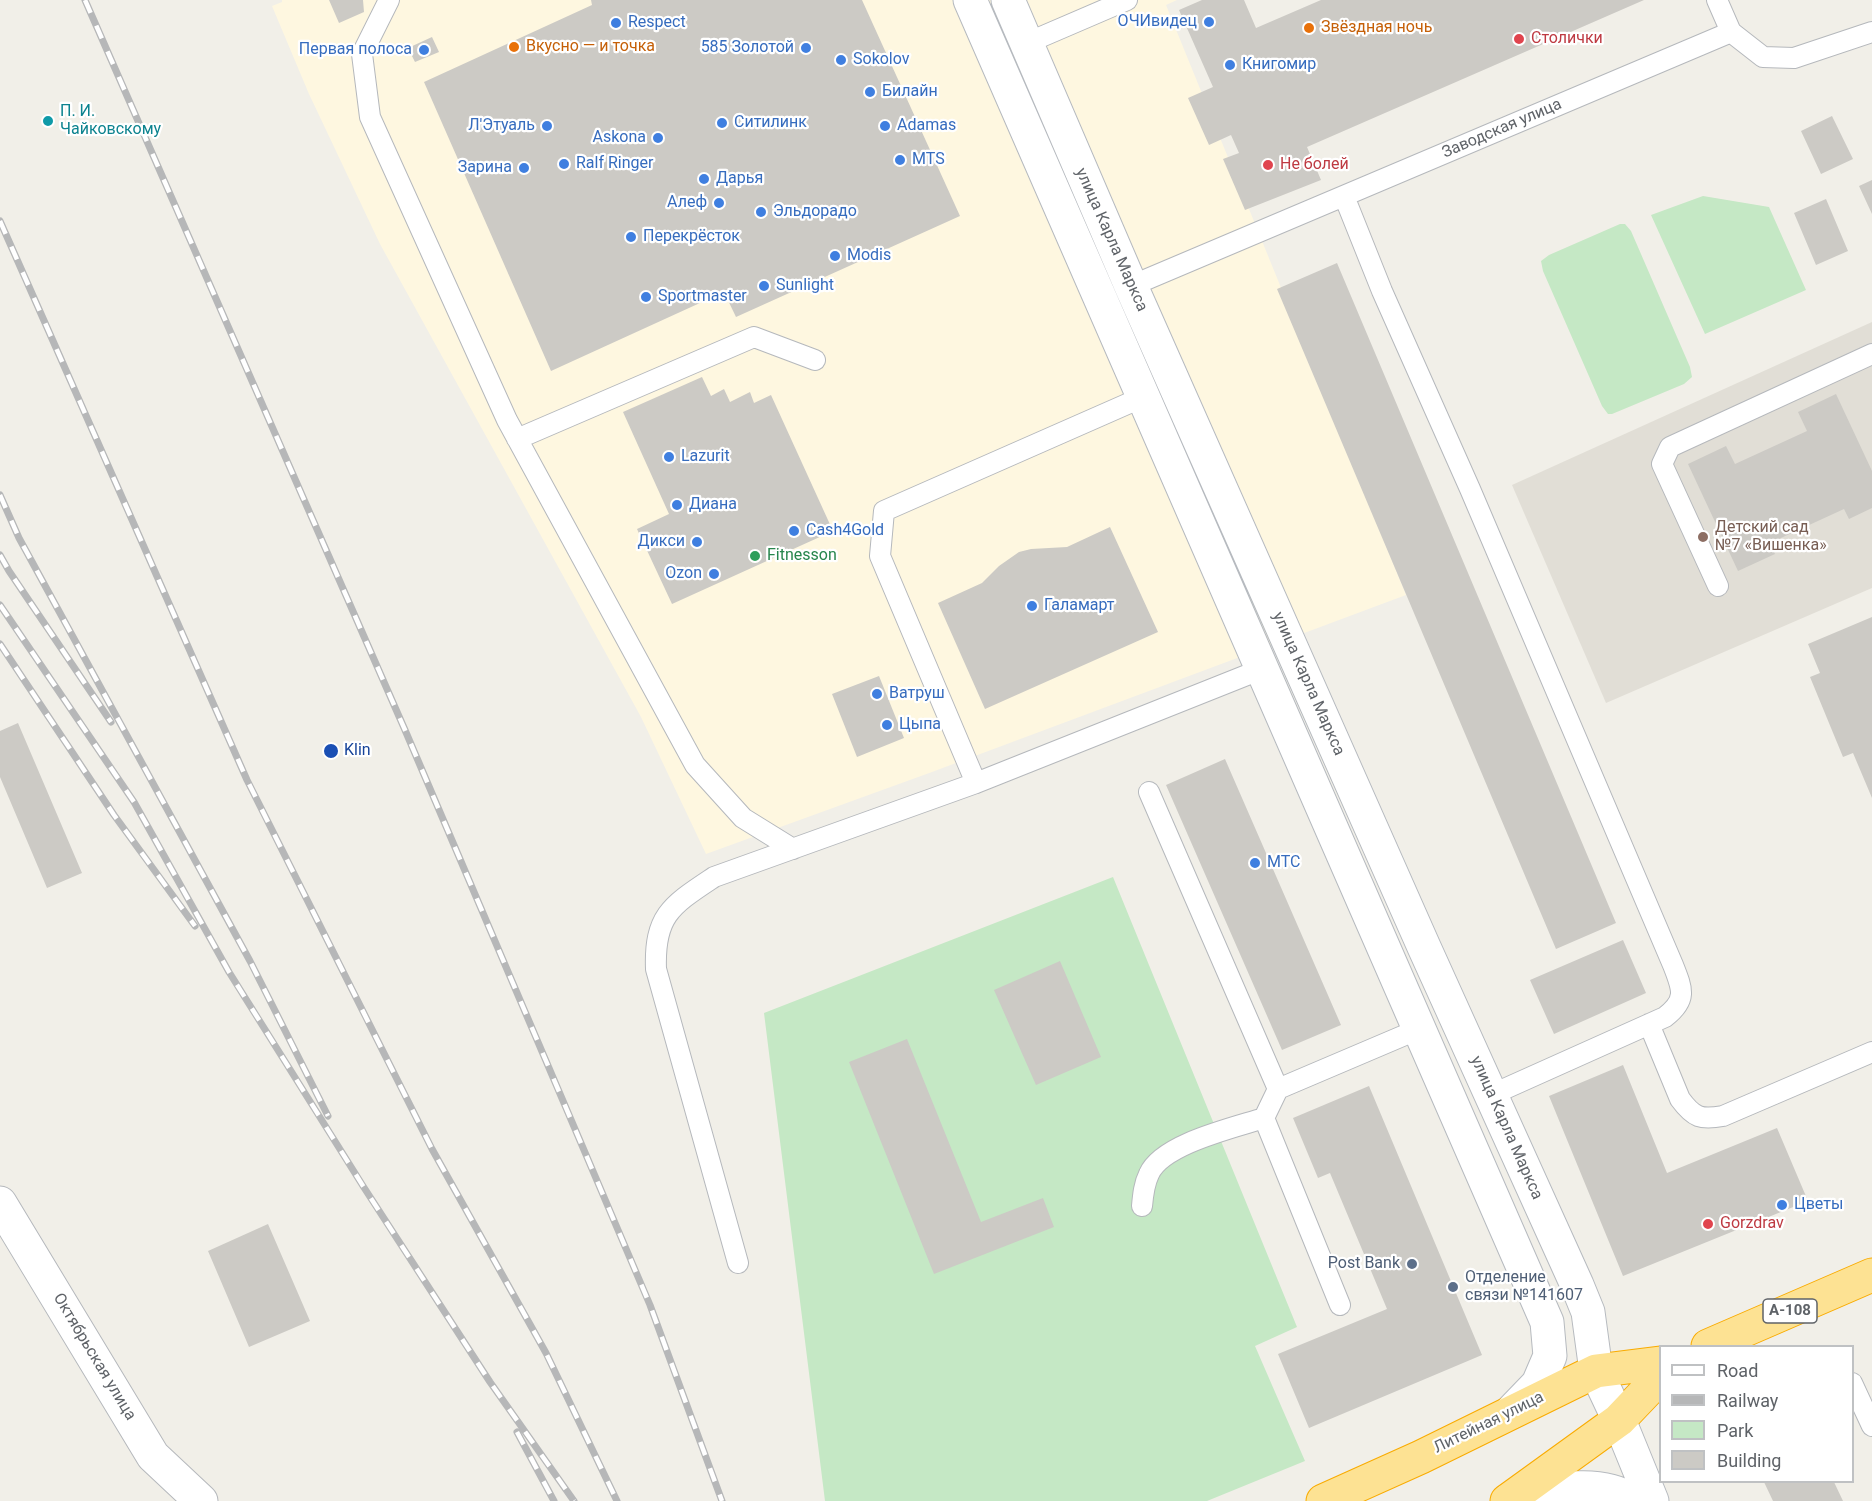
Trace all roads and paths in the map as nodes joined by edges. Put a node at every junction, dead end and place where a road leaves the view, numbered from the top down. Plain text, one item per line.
1 (389, 0) edge
2 (970, 0) edge
3 (1008, 0) edge
4 (1127, 0) edge
5 (1717, 0) edge
6 (1731, 32) junction
7 (1872, 32) edge
8 (1027, 43) junction
9 (1344, 196) junction
10 (1131, 286) junction
11 (1872, 354) edge
12 (815, 360) dead end
13 (1143, 397) junction
14 (517, 439) junction
15 (1718, 586) dead end
16 (1262, 669) junction
17 (976, 783) junction
18 (1149, 792) dead end
19 (793, 849) junction
20 (1648, 1024) junction
21 (1419, 1029) junction
22 (1872, 1052) edge
23 (1278, 1089) junction
24 (1491, 1095) junction
25 (1264, 1118) junction
26 (0, 1203) edge
27 (1142, 1206) dead end
28 (738, 1263) dead end
29 (1872, 1275) edge
30 (1340, 1305) dead end
31 (1547, 1322) junction
32 (1713, 1345) edge
33 (1659, 1363) edge
34 (1596, 1371) junction
35 (1659, 1378) edge
36 (1854, 1387) edge
37 (1509, 1414) junction
38 (1619, 1420) junction
39 (1872, 1426) edge
40 (1508, 1500) edge
41 (201, 1501) edge
42 (1323, 1501) edge
43 (1634, 1501) edge
44 (1652, 1501) edge

1 - 14 lane
2 - 13 street, улица Карла Маркса
3 - 8 street, улица Карла Маркса
4 - 8 lane
5 - 6 lane
6 - 7 lane
6 - 9 lane, Заводская улица
8 - 10 street, улица Карла Маркса
9 - 10 lane, Заводская улица
9 - 20 lane
10 - 24 street, улица Карла Маркса
11 - 15 lane
12 - 14 lane
13 - 16 street, улица Карла Маркса
13 - 17 lane
14 - 19 lane
16 - 17 lane
16 - 21 street, улица Карла Маркса
17 - 19 lane
18 - 23 lane
19 - 28 lane
20 - 22 lane
20 - 24 lane
21 - 23 lane
21 - 31 street, улица Карла Маркса
23 - 25 lane
24 - 34 street, улица Карла Маркса
25 - 27 lane
25 - 30 lane
26 - 41 street, Октябрьская улица
29 - 32 highway, А-108
31 - 34 street, улица Карла Маркса
31 - 37 street, улица Карла Маркса
33 - 34 highway, Литейная улица
34 - 37 highway, Литейная улица
34 - 38 street, улица Карла Маркса
35 - 38 highway
36 - 39 lane
37 - 42 highway, Литейная улица
38 - 40 highway
38 - 44 street, улица Карла Маркса
40 - 43 street

